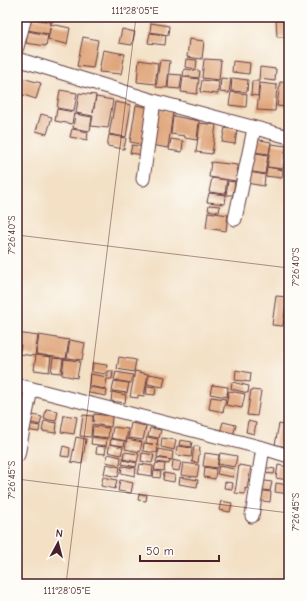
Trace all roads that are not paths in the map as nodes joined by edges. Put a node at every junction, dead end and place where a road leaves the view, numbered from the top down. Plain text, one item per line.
1 (25, 17) edge
2 (17, 47) edge
3 (17, 59) edge
4 (154, 100) junction
5 (254, 129) junction
6 (289, 137) edge
7 (143, 179) dead end
8 (235, 219) dead end
9 (17, 385) edge
10 (31, 389) junction
11 (263, 448) junction
12 (18, 455) dead end
13 (289, 456) edge
14 (252, 516) dead end

1 - 2 street
3 - 4 street
4 - 5 street
4 - 7 street
5 - 6 street
5 - 8 street
9 - 10 street
10 - 11 street
10 - 12 street
11 - 13 street
11 - 14 street

